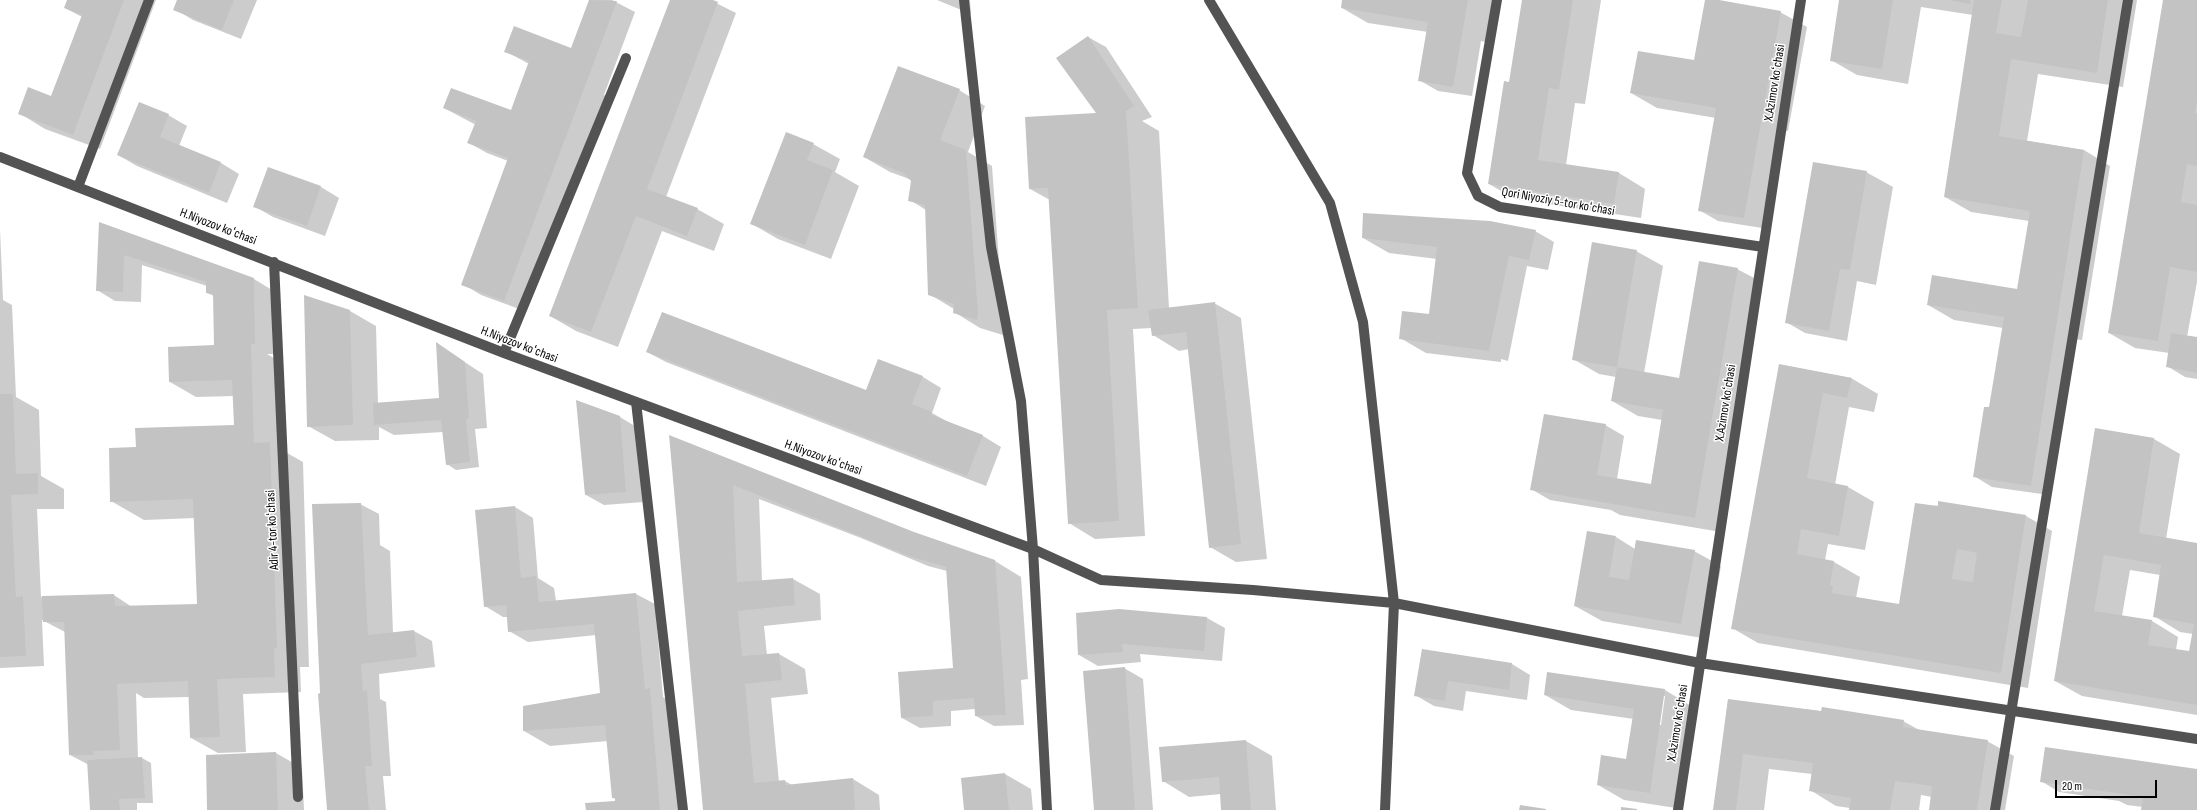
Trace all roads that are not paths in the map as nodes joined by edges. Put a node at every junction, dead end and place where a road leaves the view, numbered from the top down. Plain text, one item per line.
1 (149, 0) edge
2 (964, 0) edge
3 (1209, 0) edge
4 (1497, 0) edge
5 (1801, 0) edge
6 (2128, 0) edge
7 (626, 58) dead end
8 (0, 156) edge
9 (78, 187) junction
10 (1763, 247) junction
11 (274, 262) junction
12 (504, 353) junction
13 (636, 402) junction
14 (1033, 549) junction
15 (1394, 603) junction
16 (1700, 663) junction
17 (2010, 711) junction
18 (2197, 739) edge
19 (298, 797) dead end
20 (684, 810) edge
21 (1047, 810) edge
22 (1385, 810) edge
23 (1678, 810) edge
24 (1995, 810) edge

1 - 9 street
2 - 14 street
3 - 15 street
4 - 10 street, Qori Niyoziy 5-tor koʻchasi
5 - 10 street, X.Azimov koʻchasi
6 - 17 street
7 - 12 street
8 - 9 street, H.Niyozov koʻchasi
9 - 11 street, H.Niyozov koʻchasi
10 - 16 street, X.Azimov koʻchasi
11 - 12 street, H.Niyozov koʻchasi
11 - 19 street, Adir 4-tor koʻchasi
12 - 13 street, H.Niyozov koʻchasi
13 - 14 street, H.Niyozov koʻchasi
13 - 20 street
14 - 15 street, H.Niyozov koʻchasi
14 - 21 street
15 - 16 street, H.Niyozov koʻchasi
15 - 22 street
16 - 17 street, H.Niyozov koʻchasi
16 - 23 street, X.Azimov koʻchasi
17 - 18 street, H.Niyozov koʻchasi
17 - 24 street

